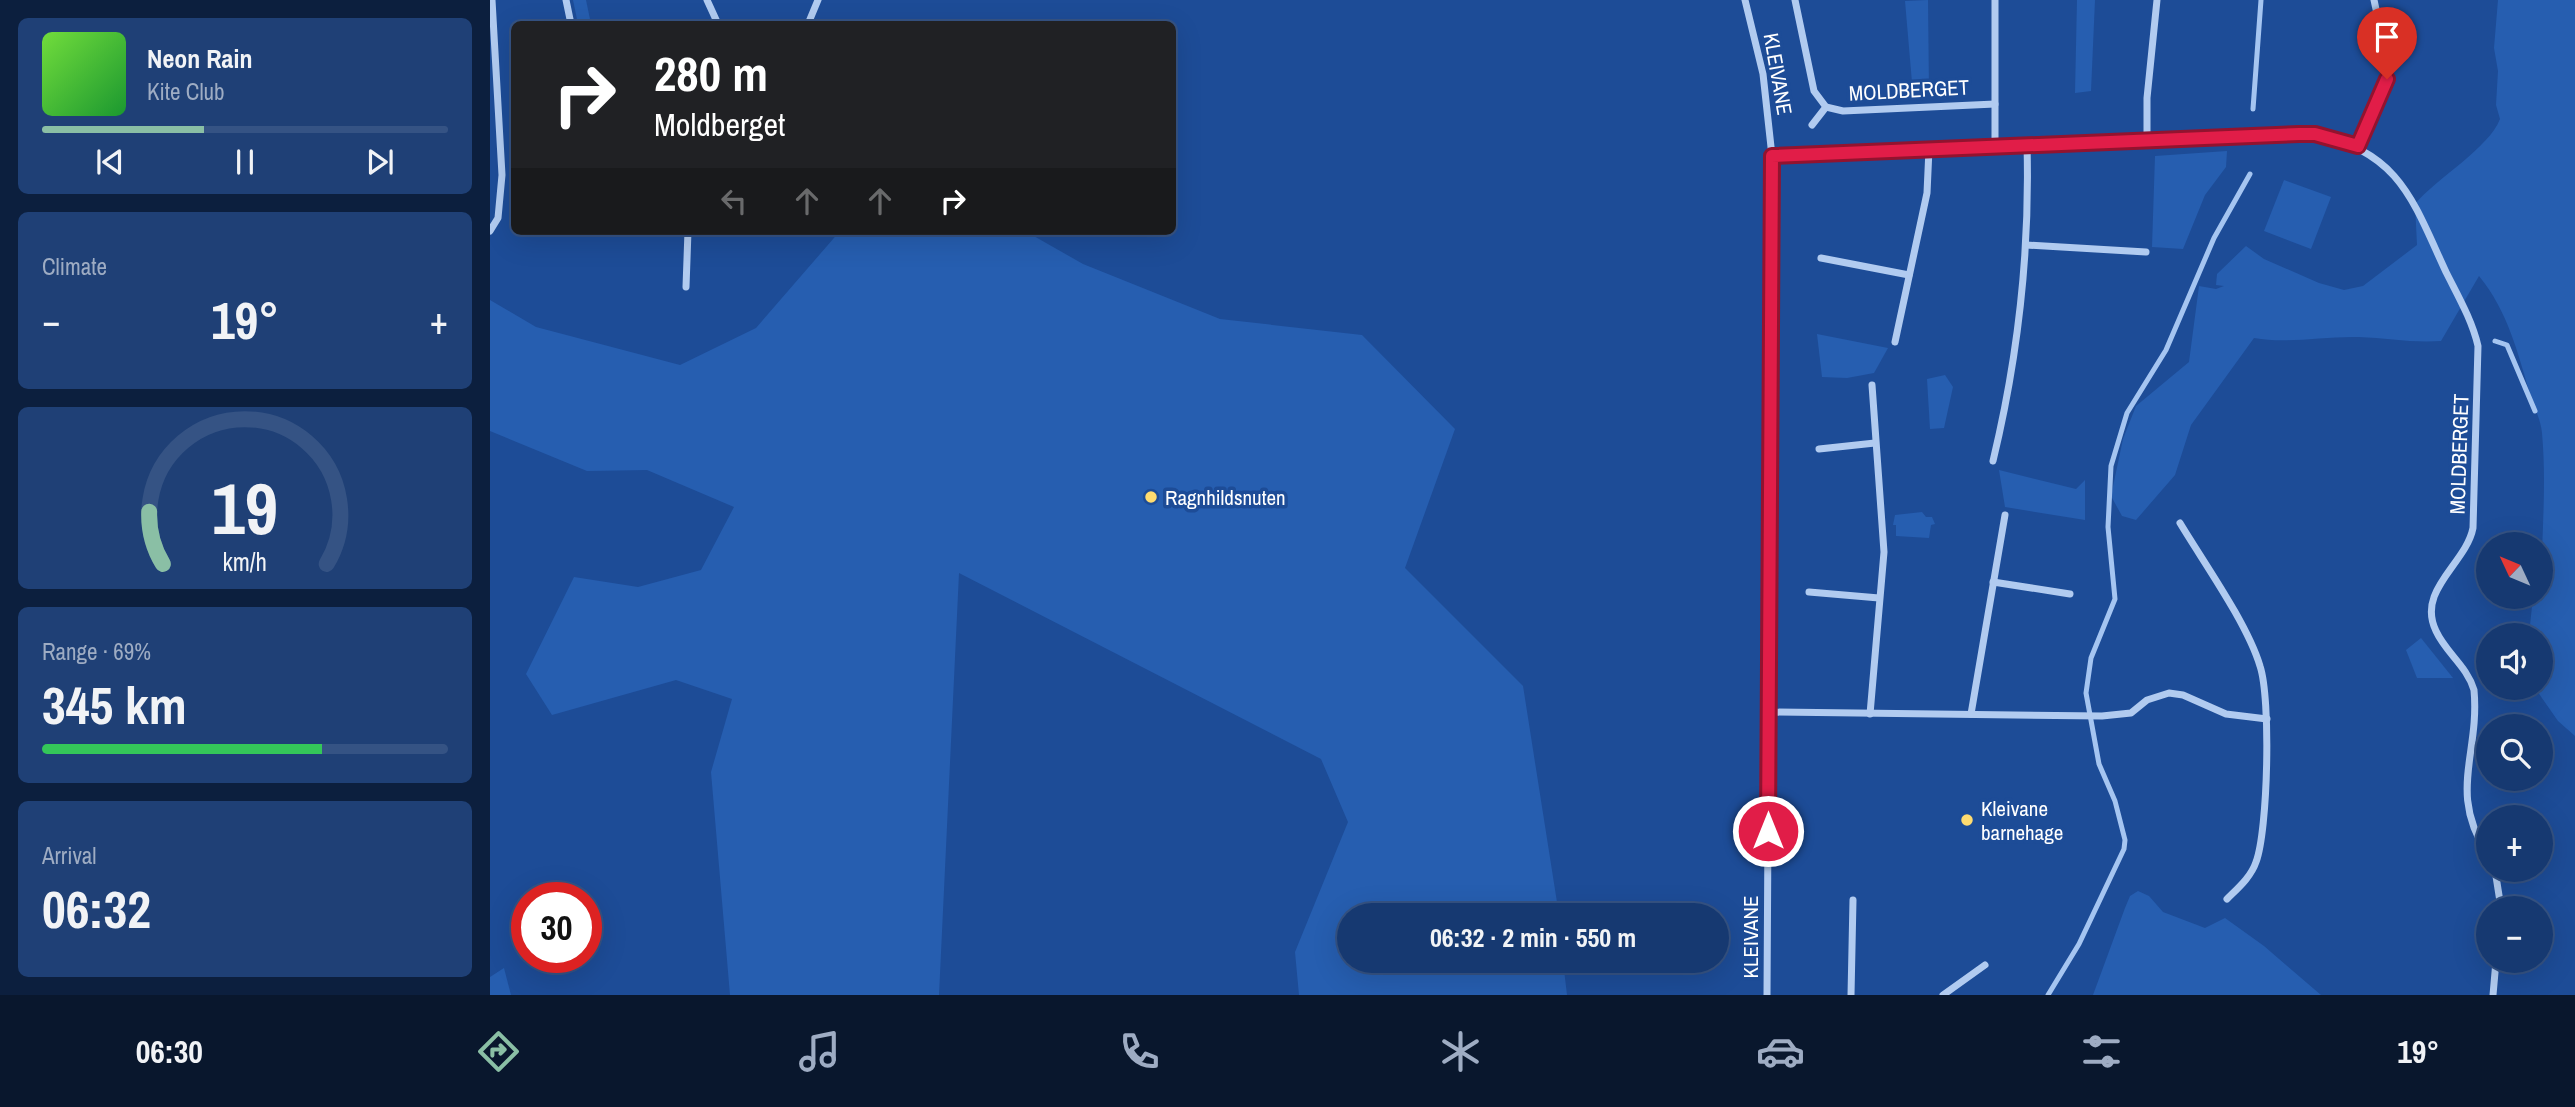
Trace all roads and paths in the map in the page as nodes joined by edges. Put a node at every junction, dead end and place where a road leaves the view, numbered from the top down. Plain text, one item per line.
1 (492, 0) edge
2 (566, 0) edge
3 (707, 0) edge
4 (818, 0) edge
5 (1745, 0) edge
6 (1795, 0) edge
7 (1995, 0) edge
8 (2157, 0) edge
9 (2374, 0) edge
10 (570, 21) edge
11 (715, 21) edge
12 (809, 21) edge
13 (1995, 104) junction
14 (1826, 107) junction
15 (1812, 125) dead end
16 (2147, 140) junction
17 (2027, 145) junction
18 (1995, 146) junction
19 (2358, 146) junction
20 (1928, 149) junction
21 (1772, 156) junction
22 (490, 231) edge
23 (688, 235) edge
24 (2025, 245) junction
25 (2146, 252) dead end
26 (1821, 258) dead end
27 (1909, 275) junction
28 (686, 287) dead end
29 (1895, 342) dead end
30 (1872, 385) dead end
31 (1875, 443) junction
32 (1819, 449) dead end
33 (1993, 461) dead end
34 (2005, 515) dead end
35 (2180, 523) dead end
36 (1993, 582) junction
37 (1809, 592) dead end
38 (2070, 594) dead end
39 (1879, 598) junction
40 (1768, 712) junction
41 (1870, 714) junction
42 (1971, 714) junction
43 (2267, 719) junction
44 (2476, 834) edge
45 (2227, 899) dead end
46 (1853, 900) dead end
47 (1985, 965) dead end
48 (2495, 973) edge
49 (1767, 995) edge
50 (1851, 995) edge
51 (1943, 995) edge
52 (2493, 995) edge

1 - 22 street
2 - 10 street
3 - 11 street
4 - 12 street
5 - 21 street, KLEIVANE
6 - 14 street, MOLDBERGET
7 - 13 street, MOLDBERGET
8 - 16 street
9 - 19 street
13 - 14 street, MOLDBERGET
13 - 18 street, MOLDBERGET
14 - 15 street, MOLDBERGET
16 - 17 street, MOLDBERGET
16 - 19 street, MOLDBERGET
17 - 18 street, MOLDBERGET
17 - 24 street
18 - 20 street, MOLDBERGET
19 - 44 street, MOLDBERGET
20 - 21 street, MOLDBERGET
20 - 27 street
21 - 40 street, KLEIVANE
23 - 28 street
24 - 25 street
24 - 33 street
26 - 27 street
27 - 29 street
30 - 31 street
31 - 32 street
31 - 39 street
34 - 36 street
35 - 43 street
36 - 38 street
36 - 42 street
37 - 39 street
39 - 41 street
40 - 41 street
40 - 49 street, KLEIVANE
41 - 42 street
42 - 43 street
43 - 45 street
46 - 50 street
47 - 51 street
48 - 52 street

